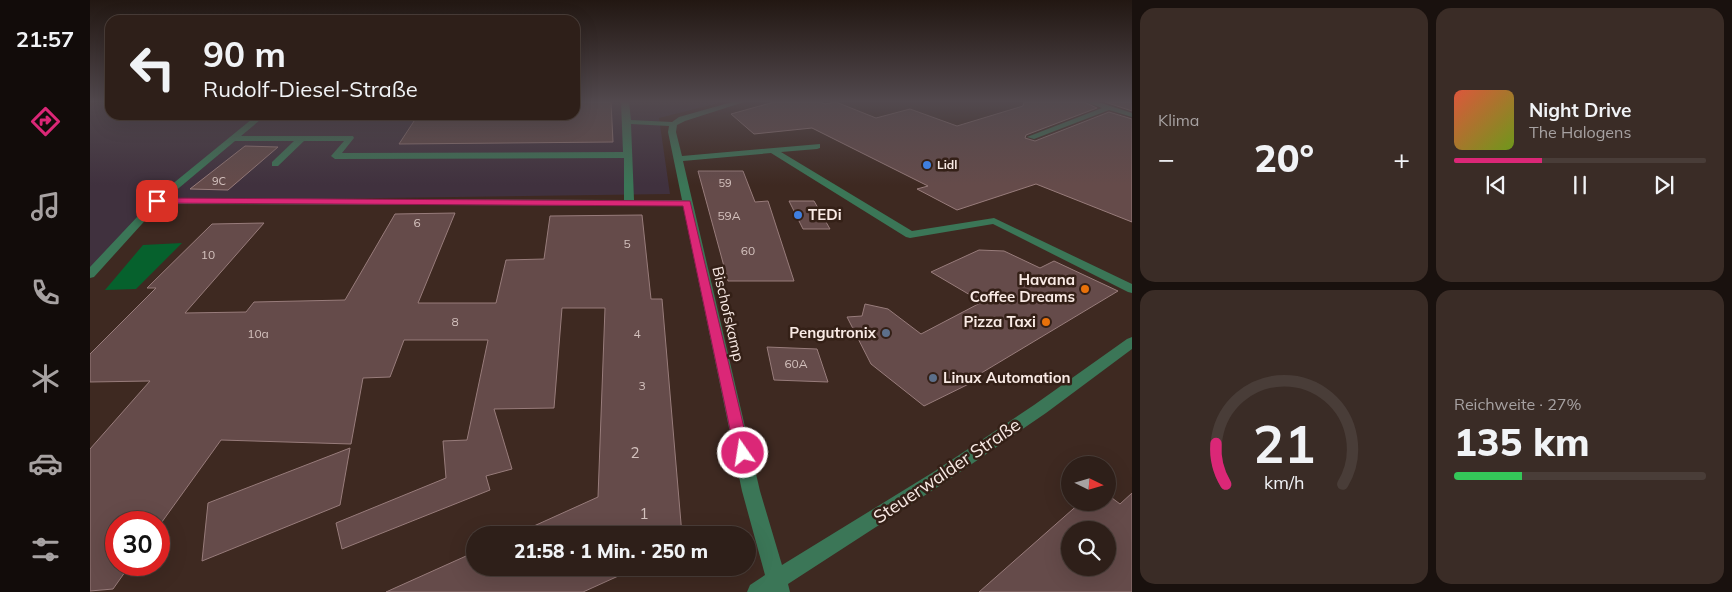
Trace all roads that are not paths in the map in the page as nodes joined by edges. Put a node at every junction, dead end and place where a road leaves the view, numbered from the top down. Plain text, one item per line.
1 (245, 130) edge
2 (627, 130) edge
3 (672, 130) edge
4 (1051, 130) edge
5 (1031, 137) dead end
6 (234, 139) junction
7 (301, 139) junction
8 (817, 146) dead end
9 (774, 150) junction
10 (628, 156) junction
11 (678, 159) junction
12 (276, 164) dead end
13 (157, 201) junction
14 (628, 203) junction
15 (686, 203) junction
16 (90, 274) edge
17 (1132, 289) edge
18 (1132, 342) edge
19 (778, 586) edge
20 (757, 592) edge

1 - 6 street
2 - 10 street
3 - 11 street, Bischofskamp
4 - 5 street
6 - 7 street
6 - 13 street
7 - 10 street
7 - 12 street
8 - 9 street
9 - 11 street
9 - 17 street
10 - 14 street
11 - 15 street, Bischofskamp
13 - 14 street
13 - 16 street
14 - 15 street
15 - 19 street, Bischofskamp
18 - 19 street, Steuerwalder Straße
19 - 20 street, Steuerwalder Straße

